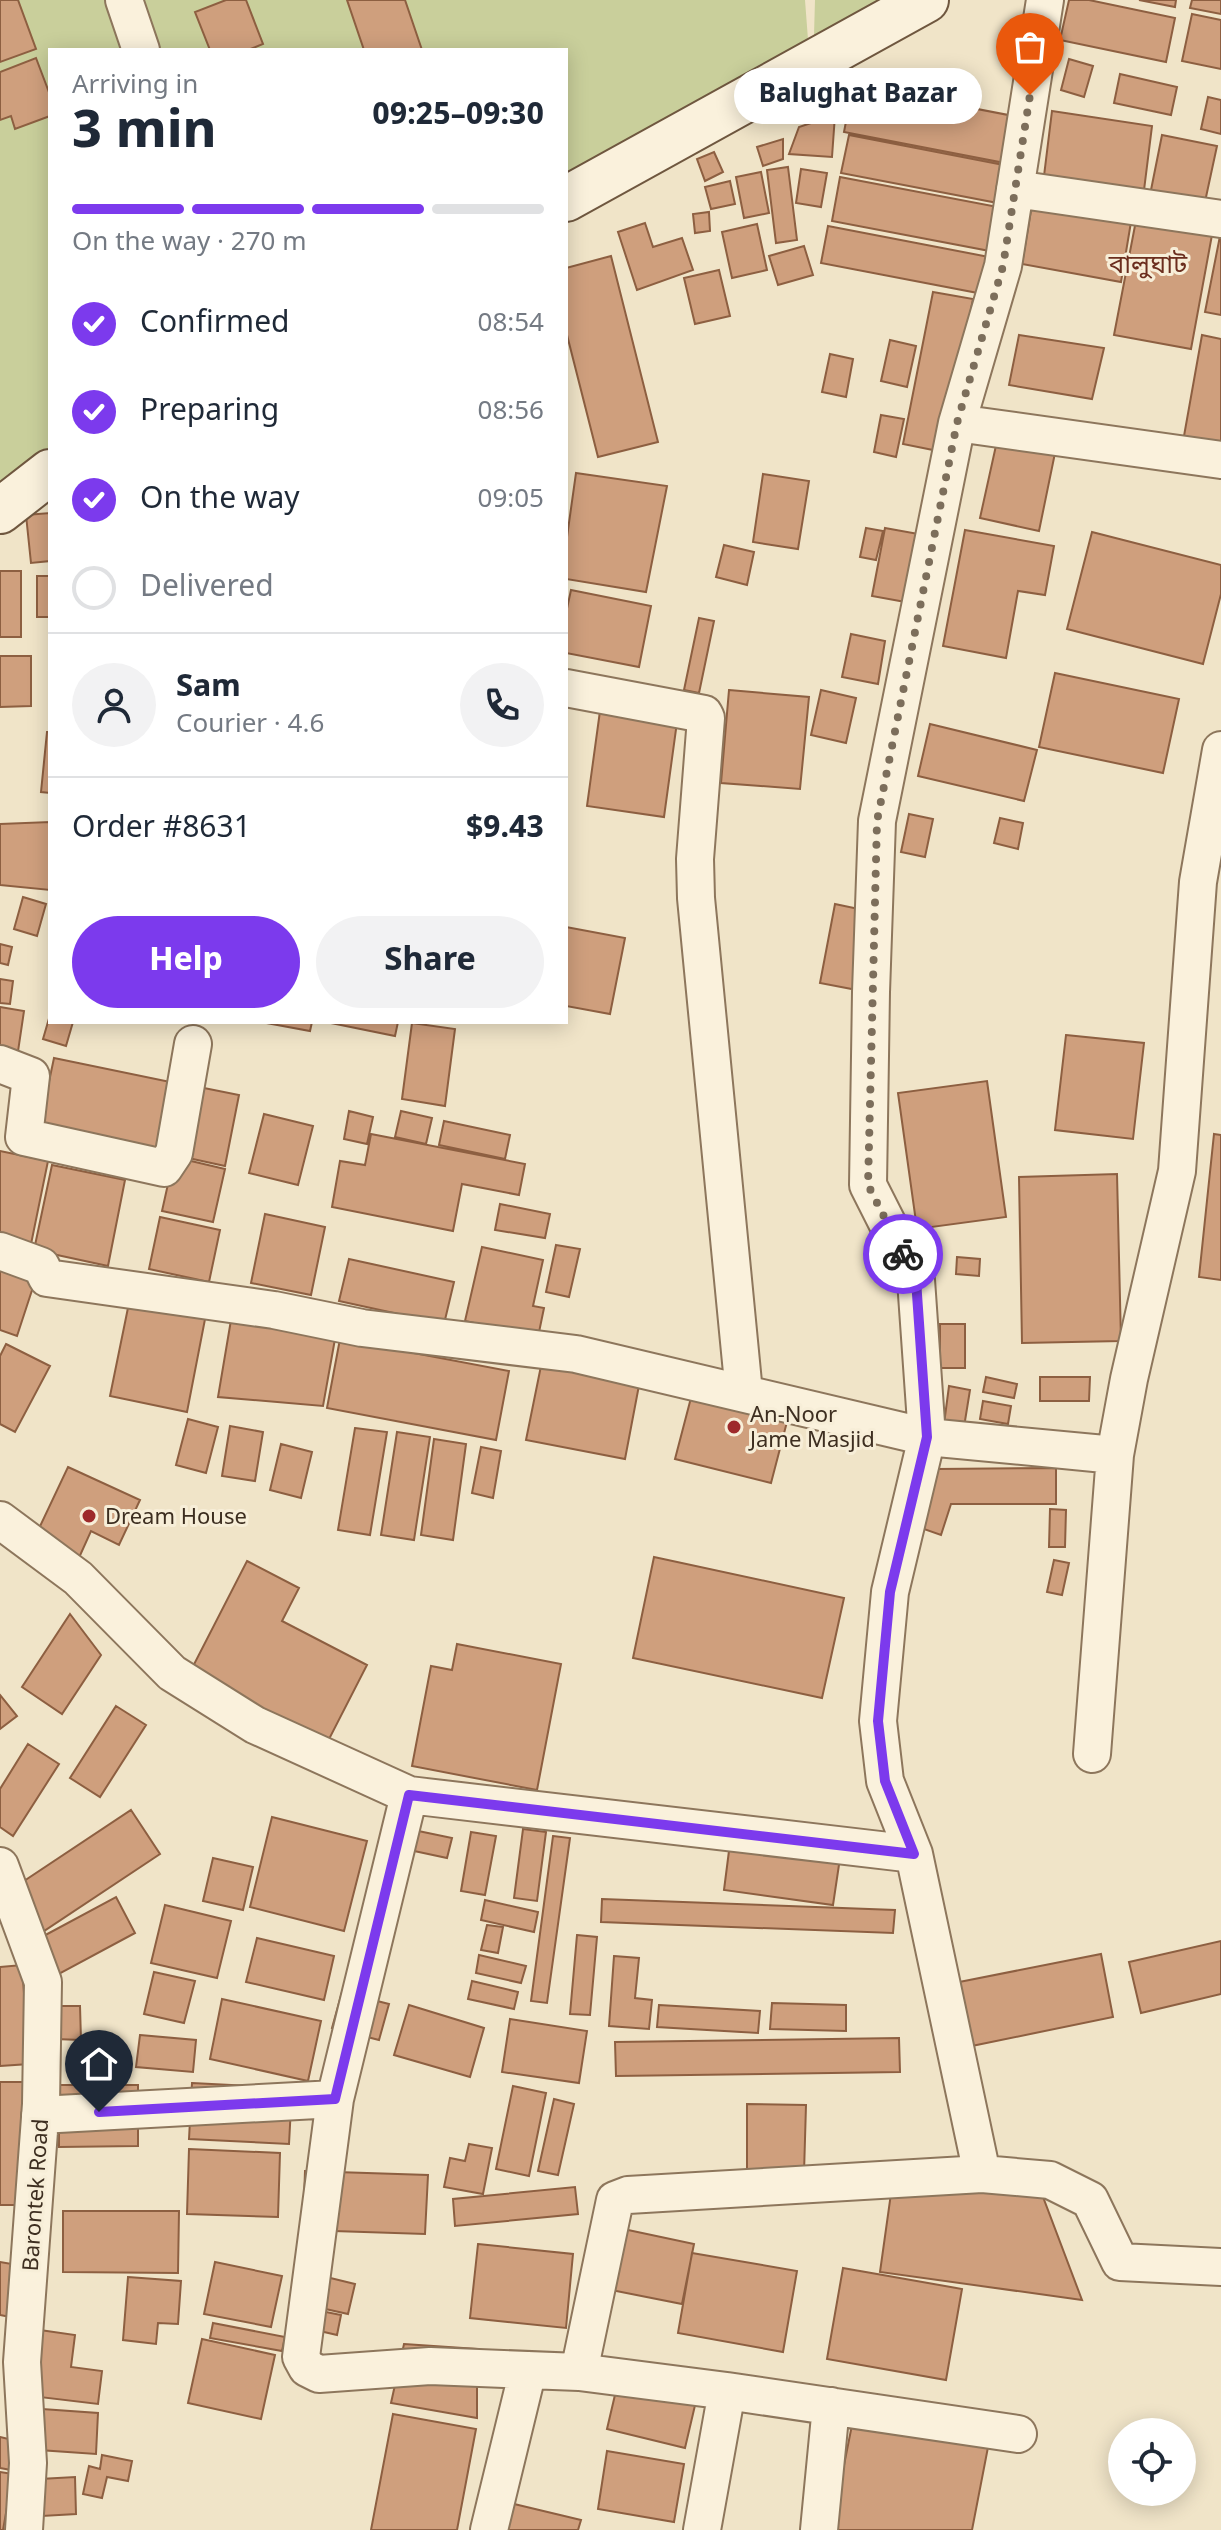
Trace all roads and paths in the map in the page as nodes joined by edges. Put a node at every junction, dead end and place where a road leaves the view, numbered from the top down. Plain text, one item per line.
1 (124, 0) edge
2 (926, 0) edge
3 (1045, 0) edge
4 (140, 48) edge
5 (1015, 189) junction
6 (568, 198) edge
7 (1221, 219) edge
8 (957, 423) junction
9 (1221, 460) edge
10 (48, 474) edge
11 (0, 511) edge
12 (568, 688) edge
13 (1221, 750) edge
14 (193, 1044) dead end
15 (0, 1064) edge
16 (0, 1251) edge
17 (744, 1393) junction
18 (927, 1437) junction
19 (1115, 1455) junction
20 (0, 1520) edge
21 (1092, 1754) dead end
22 (409, 1795) junction
23 (914, 1854) junction
24 (0, 1866) edge
25 (335, 2099) junction
26 (40, 2115) junction
27 (982, 2174) junction
28 (1221, 2267) edge
29 (528, 2370) junction
30 (579, 2372) junction
31 (727, 2391) junction
32 (831, 2406) junction
33 (1018, 2434) dead end
34 (24, 2530) edge
35 (489, 2530) edge
36 (702, 2530) edge
37 (819, 2530) edge

1 - 4 street
2 - 6 street
3 - 5 street
5 - 7 street
5 - 8 street
8 - 9 street
8 - 18 street
10 - 11 street
12 - 17 street
13 - 19 street
14 - 15 street
16 - 17 street
17 - 18 street
18 - 19 street
18 - 23 street
19 - 21 street
20 - 22 street
22 - 23 street
22 - 25 street
23 - 27 street
24 - 26 street, Barontek Road
25 - 26 street
25 - 29 street
26 - 34 street, Barontek Road
27 - 28 street
27 - 30 street
29 - 30 street
29 - 35 street
30 - 31 street
31 - 32 street
31 - 36 street
32 - 33 street
32 - 37 street

